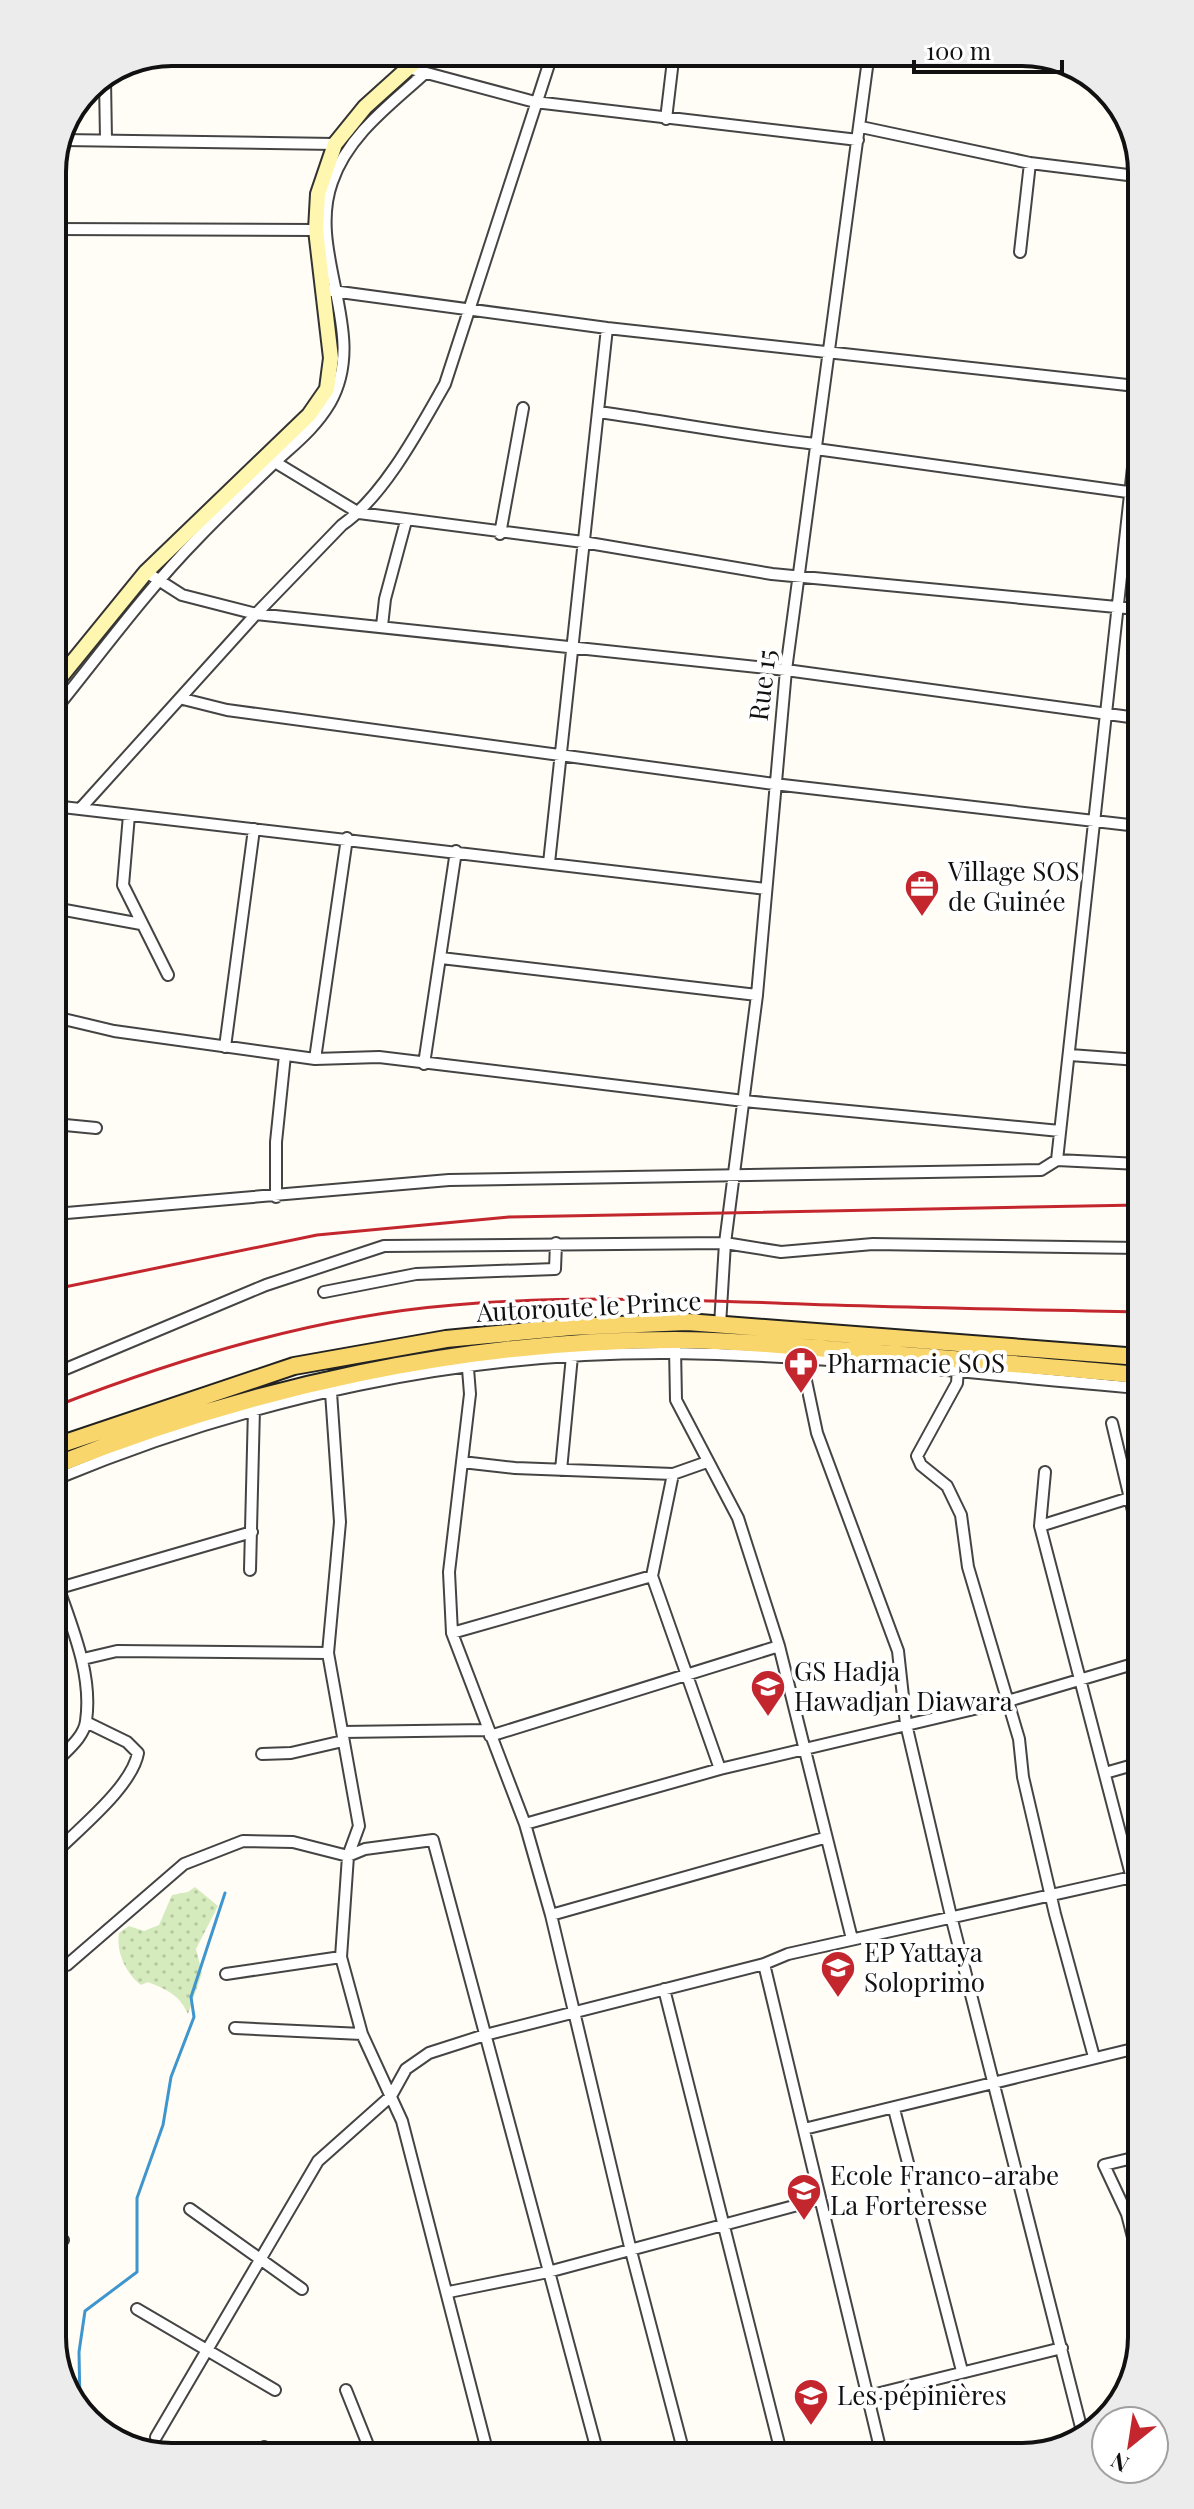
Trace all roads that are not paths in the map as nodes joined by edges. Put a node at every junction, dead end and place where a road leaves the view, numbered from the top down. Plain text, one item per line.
1 (405, 66) edge
2 (410, 66) edge
3 (548, 66) edge
4 (672, 66) edge
5 (868, 66) edge
6 (408, 68) junction
7 (425, 73) junction
8 (105, 90) edge
9 (535, 102) junction
10 (666, 119) junction
11 (861, 127) junction
12 (71, 140) edge
13 (106, 140) junction
14 (858, 140) junction
15 (335, 144) junction
16 (1030, 163) junction
17 (1128, 175) edge
18 (66, 229) edge
19 (316, 230) junction
20 (1020, 252) dead end
21 (330, 292) junction
22 (471, 307) junction
23 (607, 328) junction
24 (830, 353) junction
25 (1128, 385) edge
26 (523, 408) dead end
27 (598, 412) junction
28 (816, 447) junction
29 (270, 459) junction
30 (1128, 492) edge
31 (359, 513) junction
32 (406, 521) junction
33 (1128, 528) edge
34 (500, 534) junction
35 (583, 542) junction
36 (146, 572) junction
37 (799, 575) junction
38 (160, 581) junction
39 (1117, 606) junction
40 (1128, 608) edge
41 (256, 614) junction
42 (382, 626) junction
43 (572, 645) junction
44 (66, 670) edge
45 (786, 670) junction
46 (66, 696) edge
47 (183, 699) junction
48 (1105, 714) junction
49 (1128, 717) edge
50 (561, 756) junction
51 (774, 784) junction
52 (66, 807) edge
53 (80, 809) junction
54 (129, 815) junction
55 (1093, 821) junction
56 (1128, 825) edge
57 (254, 829) junction
58 (347, 838) junction
59 (456, 851) junction
60 (549, 863) junction
61 (766, 889) junction
62 (66, 910) edge
63 (141, 924) junction
64 (441, 958) junction
65 (168, 975) dead end
66 (757, 995) junction
67 (66, 1020) edge
68 (225, 1047) junction
69 (285, 1055) junction
70 (1070, 1055) junction
71 (315, 1059) junction
72 (1128, 1059) edge
73 (424, 1064) junction
74 (744, 1101) junction
75 (66, 1125) edge
76 (96, 1128) dead end
77 (1060, 1131) junction
78 (1057, 1160) junction
79 (1128, 1163) edge
80 (735, 1175) junction
81 (276, 1197) junction
82 (66, 1213) edge
83 (556, 1243) junction
84 (725, 1243) junction
85 (1128, 1248) edge
86 (324, 1292) dead end
87 (720, 1325) junction
88 (675, 1347) junction
89 (812, 1354) junction
90 (572, 1356) junction
91 (1128, 1356) edge
92 (467, 1361) junction
93 (958, 1366) junction
94 (66, 1369) edge
95 (1128, 1374) edge
96 (330, 1385) junction
97 (1128, 1387) edge
98 (254, 1408) junction
99 (1112, 1423) dead end
100 (66, 1442) edge
101 (66, 1461) edge
102 (462, 1462) junction
103 (707, 1462) junction
104 (561, 1470) junction
105 (1045, 1472) dead end
106 (673, 1474) junction
107 (66, 1475) edge
108 (1128, 1477) edge
109 (1128, 1499) edge
110 (1040, 1526) junction
111 (252, 1532) junction
112 (250, 1570) dead end
113 (652, 1576) junction
114 (66, 1584) edge
115 (66, 1611) edge
116 (452, 1633) junction
117 (779, 1646) junction
118 (328, 1653) junction
119 (83, 1659) junction
120 (1128, 1665) edge
121 (687, 1672) junction
122 (1079, 1678) junction
123 (1008, 1701) junction
124 (86, 1722) junction
125 (906, 1724) junction
126 (489, 1733) junction
127 (342, 1737) junction
128 (802, 1749) junction
129 (66, 1752) edge
130 (262, 1754) dead end
131 (1128, 1766) edge
132 (720, 1769) junction
133 (1105, 1773) junction
134 (525, 1824) junction
135 (824, 1838) junction
136 (66, 1841) edge
137 (1128, 1849) edge
138 (348, 1856) junction
139 (1128, 1878) edge
140 (1054, 1897) junction
141 (551, 1915) junction
142 (951, 1916) junction
143 (852, 1939) junction
144 (341, 1957) junction
145 (66, 1964) edge
146 (764, 1964) junction
147 (226, 1974) dead end
148 (664, 1989) junction
149 (573, 2012) junction
150 (235, 2028) dead end
151 (362, 2034) junction
152 (485, 2035) junction
153 (1128, 2050) edge
154 (1094, 2057) junction
155 (994, 2082) junction
156 (391, 2096) junction
157 (894, 2109) junction
158 (804, 2129) junction
159 (1128, 2159) edge
160 (820, 2199) junction
161 (190, 2209) dead end
162 (1128, 2218) edge
163 (724, 2225) junction
164 (631, 2251) junction
165 (258, 2258) junction
166 (548, 2272) junction
167 (302, 2289) dead end
168 (449, 2292) junction
169 (137, 2309) dead end
170 (208, 2348) junction
171 (1062, 2348) junction
172 (962, 2371) junction
173 (275, 2390) dead end
174 (346, 2390) dead end
175 (868, 2396) junction
176 (1080, 2425) edge
177 (156, 2437) dead end
178 (367, 2443) edge
179 (482, 2443) edge
180 (595, 2443) edge
181 (681, 2443) edge
182 (779, 2443) edge
183 (879, 2443) edge

1 - 6 street
2 - 6 main road
3 - 9 street
4 - 10 street
5 - 11 street, Rue 15
6 - 7 street
6 - 15 main road
7 - 9 street
7 - 21 street
8 - 13 street
9 - 10 street
9 - 22 street
10 - 14 street
11 - 14 street, Rue 15
11 - 16 street
12 - 13 street
13 - 15 street
14 - 24 street, Rue 15
15 - 19 main road
16 - 17 street
16 - 20 street
18 - 19 street
19 - 21 main road
21 - 22 street
21 - 29 main road
22 - 23 street
22 - 31 street
23 - 24 street
23 - 27 street
24 - 25 street
24 - 28 street, Rue 15
26 - 34 street
27 - 28 street
27 - 35 street
28 - 30 street
28 - 37 street, Rue 15
29 - 31 street
29 - 36 main road
29 - 38 street
31 - 32 street
31 - 41 street
32 - 34 street
32 - 42 street
33 - 39 street
34 - 35 street
35 - 37 street
35 - 43 street
36 - 38 street
36 - 44 main road
37 - 39 street
37 - 45 street, Rue 15
38 - 41 street
38 - 46 street
39 - 40 street
39 - 48 street
41 - 42 street
41 - 47 street
42 - 43 street
43 - 45 street
43 - 50 street
45 - 48 street
45 - 51 street, Rue 15
47 - 50 street
47 - 53 street
48 - 49 street
48 - 55 street
50 - 51 street
50 - 60 street
51 - 55 street
51 - 61 street, Rue 15
52 - 53 street
53 - 54 street
54 - 57 street
54 - 63 street
55 - 56 street
55 - 70 street
57 - 58 street
57 - 68 street
58 - 59 street
58 - 71 street
59 - 60 street
59 - 64 street
60 - 61 street
61 - 66 street, Rue 15
62 - 63 street
63 - 65 street
64 - 66 street
64 - 73 street
66 - 74 street, Rue 15
67 - 68 street
68 - 69 street
69 - 71 street
69 - 81 street
70 - 72 street
70 - 77 street
71 - 73 street
73 - 74 street
74 - 77 street
74 - 80 street, Rue 15
75 - 76 street
77 - 78 street
78 - 79 street
78 - 80 street
80 - 81 street
80 - 84 street, Rue 15
81 - 82 street
83 - 84 street
83 - 86 street
83 - 94 street
84 - 85 street
84 - 87 street, Rue 15
87 - 91 main road, Autoroute le Prince
87 - 100 main road, Autoroute le Prince
88 - 89 main road, Autoroute le Prince
88 - 90 street
88 - 92 main road, Autoroute le Prince
88 - 103 street
89 - 93 main road, Autoroute le Prince
89 - 125 street
90 - 92 street
90 - 104 street
92 - 96 main road, Autoroute le Prince
92 - 102 street
93 - 95 main road, Autoroute le Prince
93 - 97 street
93 - 123 street
96 - 98 street
96 - 101 main road, Autoroute le Prince
96 - 118 street
98 - 107 street
98 - 111 street
99 - 108 street
102 - 104 street
102 - 116 street
103 - 106 street
103 - 117 street
104 - 106 street
105 - 110 street
106 - 113 street
109 - 110 street
110 - 122 street
111 - 112 street
111 - 114 street
113 - 116 street
113 - 121 street
115 - 119 street
116 - 126 street
117 - 121 street
117 - 128 street
118 - 119 street
118 - 127 street
119 - 124 street
120 - 122 street
121 - 126 street
121 - 132 street
122 - 123 street
122 - 133 street
123 - 125 street
123 - 140 street
124 - 129 street
124 - 136 street
125 - 128 street
125 - 142 street
126 - 127 street
126 - 134 street
127 - 130 street
127 - 138 street
128 - 132 street
128 - 135 street
131 - 133 street
132 - 134 street
133 - 137 street
134 - 141 street
135 - 141 street
135 - 143 street
138 - 144 street
138 - 145 street
138 - 152 street
139 - 140 street
140 - 142 street
140 - 154 street
141 - 149 street
142 - 143 street
142 - 155 street
143 - 146 street
144 - 147 street
144 - 151 street
146 - 148 street
146 - 158 street
148 - 149 street
148 - 163 street
149 - 152 street
149 - 164 street
150 - 151 street
151 - 156 street
152 - 156 street
152 - 166 street
153 - 154 street
154 - 155 street
155 - 157 street
155 - 171 street
156 - 165 street
156 - 168 street
157 - 158 street
157 - 172 street
158 - 160 street
159 - 162 street
160 - 163 street
160 - 175 street
161 - 165 street
163 - 164 street
163 - 182 street
164 - 166 street
164 - 181 street
165 - 167 street
165 - 170 street
166 - 168 street
166 - 180 street
168 - 179 street
169 - 170 street
170 - 173 street
170 - 177 street
171 - 172 street
171 - 176 street
172 - 175 street
174 - 178 street
175 - 183 street

